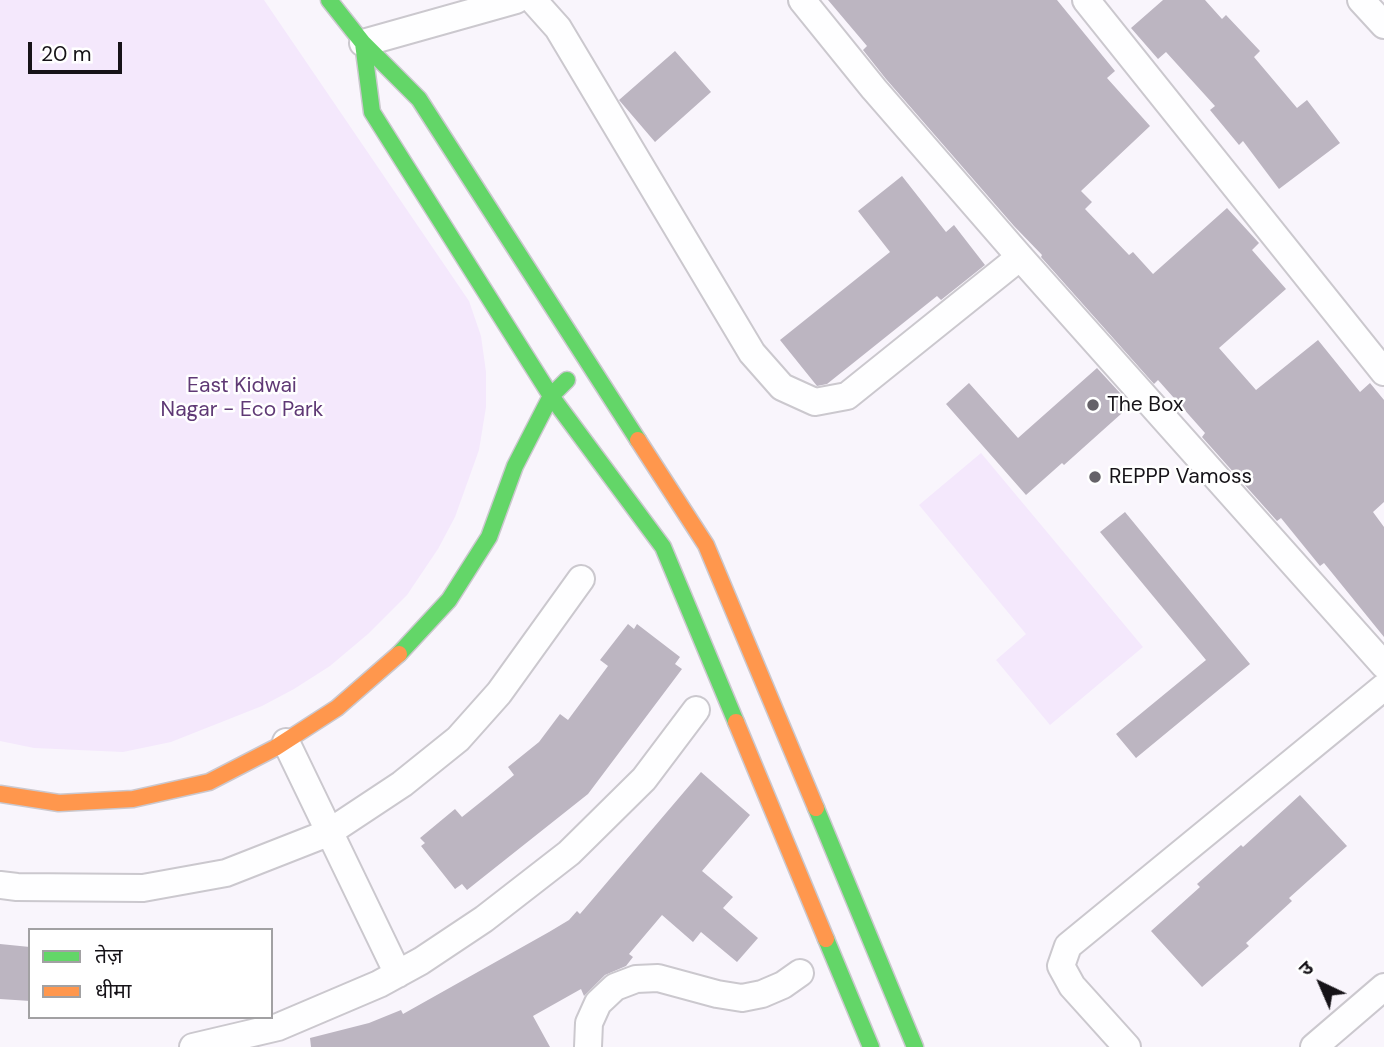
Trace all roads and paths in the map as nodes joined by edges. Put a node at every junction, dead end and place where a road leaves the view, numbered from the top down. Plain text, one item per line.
1 (329, 0) edge
2 (516, 0) edge
3 (533, 0) edge
4 (802, 0) edge
5 (1086, 0) edge
6 (1361, 0) edge
7 (1384, 25) edge
8 (363, 43) junction
9 (1020, 257) junction
10 (587, 359) junction
11 (1384, 372) edge
12 (551, 396) junction
13 (581, 579) dead end
14 (1384, 665) edge
15 (1384, 687) edge
16 (696, 709) dead end
17 (286, 742) junction
18 (0, 794) edge
19 (328, 833) junction
20 (0, 885) edge
21 (800, 973) dead end
22 (398, 974) junction
23 (1384, 987) edge
24 (193, 1047) edge
25 (588, 1047) edge
26 (871, 1047) edge
27 (915, 1047) edge
28 (1127, 1047) edge
29 (1314, 1047) edge

1 - 8 street
2 - 8 street
3 - 9 street
4 - 9 street
5 - 11 street
6 - 7 street
8 - 10 street
8 - 12 street
9 - 14 street
10 - 12 street
10 - 27 street
12 - 17 street
12 - 26 street
13 - 19 street
15 - 28 street
16 - 22 street
17 - 18 street
17 - 19 street
19 - 20 street
19 - 22 street
21 - 25 street
22 - 24 street
23 - 29 street

